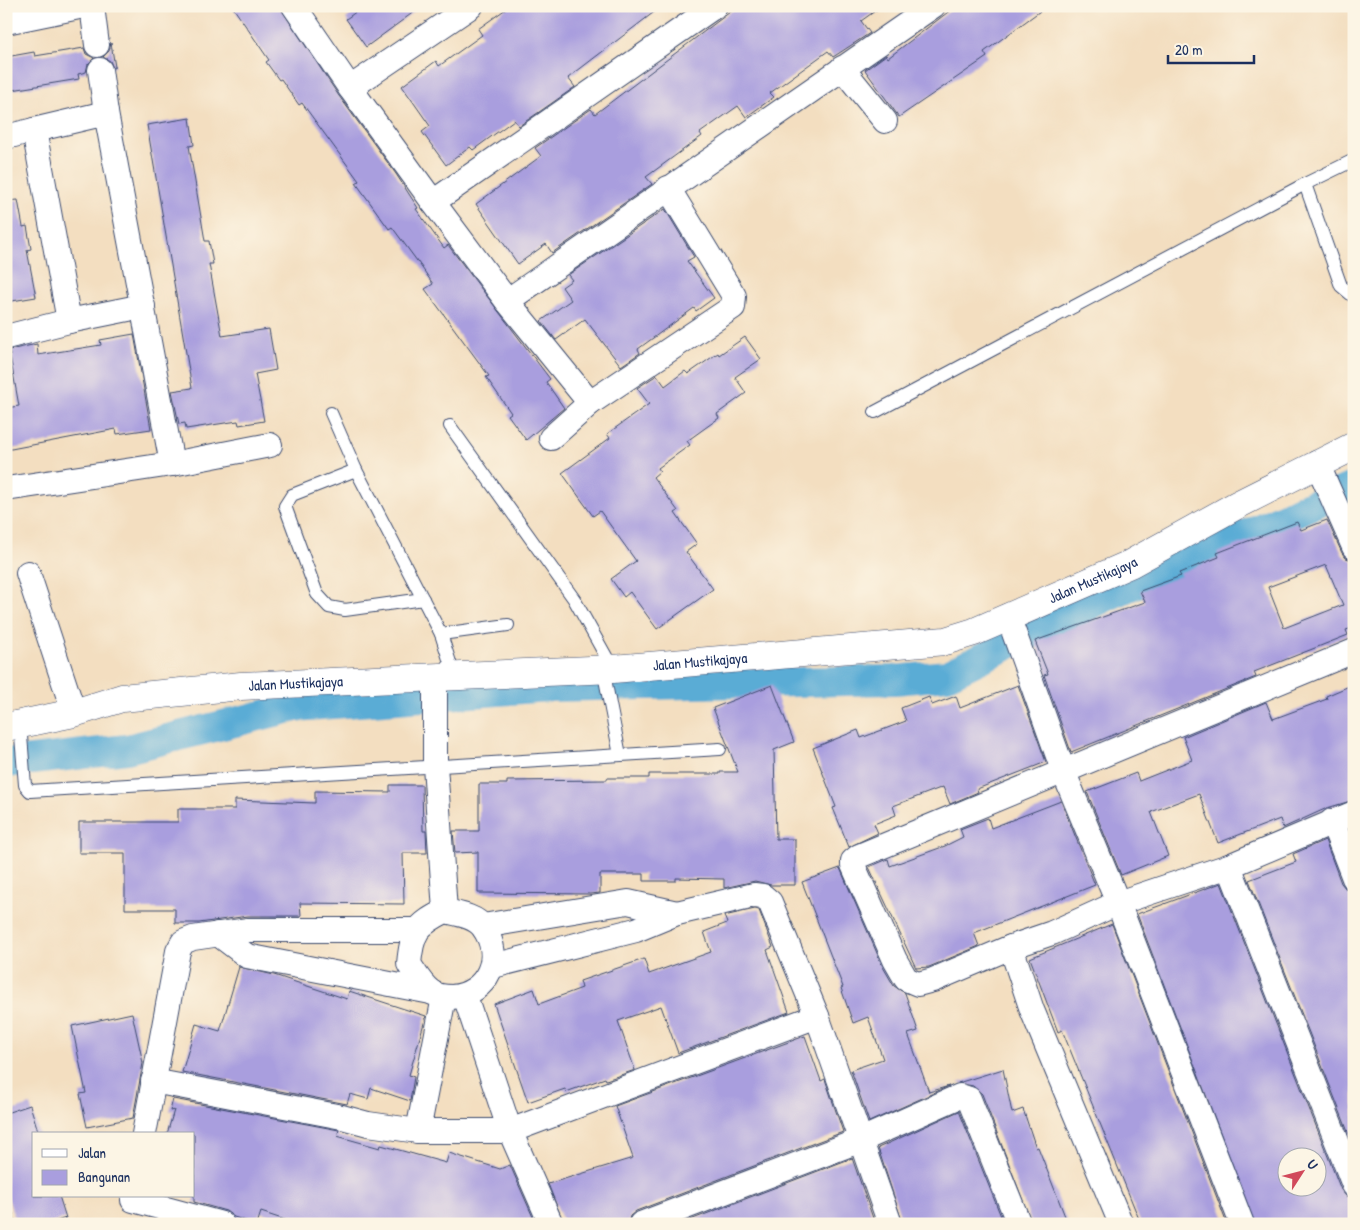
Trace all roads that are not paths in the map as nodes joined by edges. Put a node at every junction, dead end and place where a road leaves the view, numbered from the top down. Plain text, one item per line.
1 (84, 6) edge
2 (92, 6) edge
3 (294, 6) edge
4 (471, 6) edge
5 (715, 6) edge
6 (933, 6) edge
7 (40, 11) edge
8 (6, 22) edge
9 (97, 45) dead end
10 (842, 68) junction
11 (100, 70) dead end
12 (350, 88) junction
13 (106, 113) junction
14 (884, 121) dead end
15 (34, 130) junction
16 (6, 137) edge
17 (1354, 160) edge
18 (1305, 184) junction
19 (668, 188) junction
20 (433, 202) junction
21 (1354, 297) edge
22 (507, 301) junction
23 (142, 306) junction
24 (69, 321) junction
25 (6, 337) edge
26 (590, 403) junction
27 (875, 412) dead end
28 (331, 413) dead end
29 (450, 426) dead end
30 (551, 438) dead end
31 (270, 445) dead end
32 (1354, 446) edge
33 (1317, 463) junction
34 (172, 464) junction
35 (356, 470) junction
36 (6, 489) edge
37 (1354, 546) edge
38 (28, 573) dead end
39 (423, 599) junction
40 (1008, 616) junction
41 (508, 625) dead end
42 (441, 634) junction
43 (1354, 651) edge
44 (608, 669) junction
45 (445, 676) junction
46 (74, 713) junction
47 (14, 733) edge
48 (720, 750) dead end
49 (620, 755) junction
50 (435, 765) junction
51 (1064, 773) junction
52 (1354, 813) edge
53 (1332, 821) junction
54 (1229, 866) junction
55 (1354, 878) edge
56 (1118, 903) junction
57 (445, 911) junction
58 (677, 913) junction
59 (483, 926) junction
60 (416, 930) junction
61 (218, 934) junction
62 (1011, 947) junction
63 (493, 966) junction
64 (447, 995) junction
65 (817, 1016) junction
66 (152, 1081) junction
67 (418, 1131) junction
68 (510, 1131) junction
69 (144, 1132) edge
70 (861, 1140) junction
71 (1354, 1185) edge
72 (133, 1198) edge
73 (146, 1224) edge
74 (222, 1224) edge
75 (550, 1224) edge
76 (641, 1224) edge
77 (890, 1224) edge
78 (1019, 1224) edge
79 (1121, 1224) edge
80 (1242, 1224) edge

1 - 7 street
2 - 9 street
3 - 12 street
4 - 12 street
5 - 20 street
6 - 10 street
7 - 8 street
10 - 14 street
10 - 19 street
11 - 13 street
12 - 20 street
13 - 15 street
13 - 23 street
15 - 16 street
15 - 24 street
17 - 18 lane
18 - 21 lane
18 - 27 lane
19 - 22 street
19 - 26 street
20 - 22 street
22 - 26 street
23 - 24 street
23 - 34 street
24 - 25 street
26 - 30 street
28 - 35 lane
29 - 44 lane
31 - 34 street
32 - 33 main road, Jalan Mustikajaya
33 - 37 street
33 - 40 main road, Jalan Mustikajaya
34 - 36 street
35 - 39 lane
35 - 39 lane
38 - 46 street
39 - 42 lane
40 - 44 main road, Jalan Mustikajaya
40 - 51 street
41 - 42 lane
42 - 45 lane
43 - 51 street
44 - 45 main road, Jalan Mustikajaya
44 - 49 lane
45 - 46 main road, Jalan Mustikajaya
45 - 50 street
46 - 47 main road, Jalan Mustikajaya
47 - 50 lane
48 - 49 lane
49 - 50 lane
50 - 57 street
51 - 56 street
51 - 62 street
52 - 53 street
53 - 54 street
53 - 55 street
54 - 56 street
54 - 71 street
56 - 62 street
56 - 80 street
57 - 59 street
57 - 60 street
58 - 59 street
58 - 63 street
58 - 65 street
59 - 63 street
60 - 61 street
60 - 64 street
61 - 64 street
61 - 66 street
62 - 79 street
63 - 64 street
64 - 67 street
64 - 68 street
65 - 68 street
65 - 70 street
66 - 67 street
66 - 69 street
67 - 68 street
68 - 75 street
70 - 76 street
70 - 77 street
70 - 78 street
72 - 73 street
72 - 74 street

